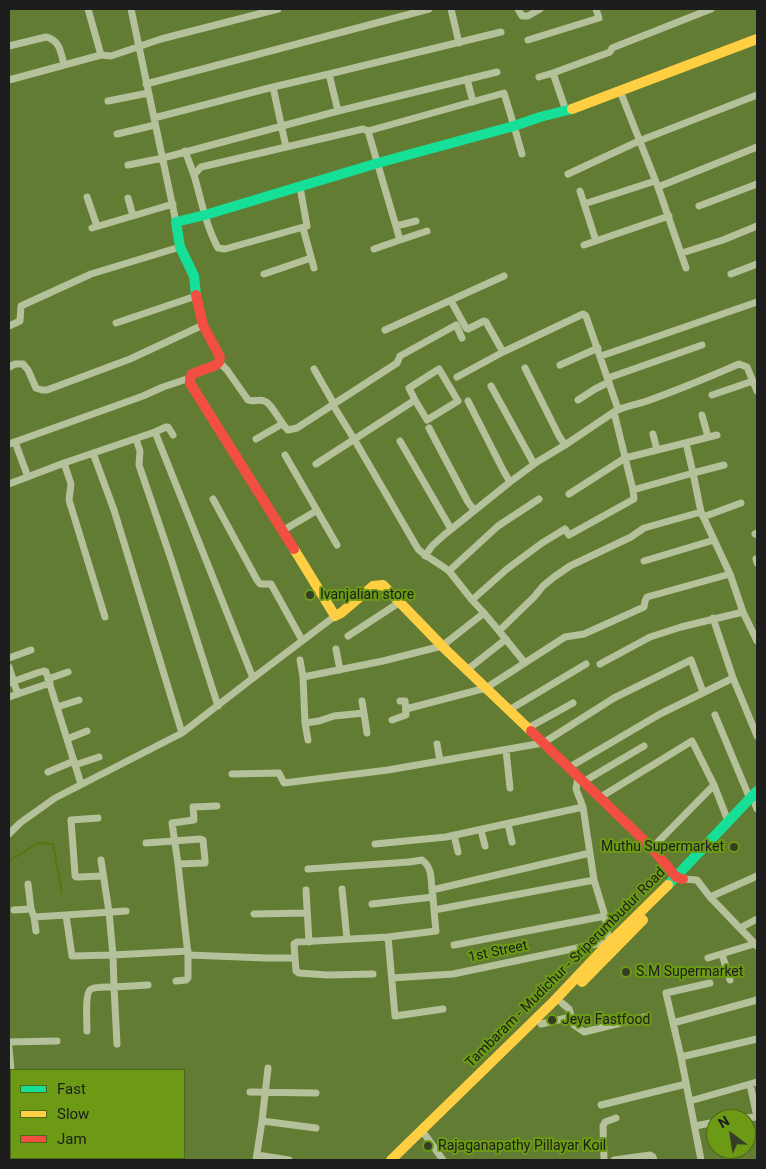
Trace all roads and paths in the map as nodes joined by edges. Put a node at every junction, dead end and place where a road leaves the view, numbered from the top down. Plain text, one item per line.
1 (88, 9) edge
2 (131, 9) edge
3 (278, 9) edge
4 (428, 9) edge
5 (450, 9) edge
6 (518, 9) edge
7 (540, 9) edge
8 (596, 9) edge
9 (712, 9) edge
10 (501, 32) dead end
11 (528, 40) dead end
12 (757, 40) edge
13 (459, 43) junction
14 (9, 46) edge
15 (138, 47) junction
16 (101, 55) junction
17 (64, 65) junction
18 (496, 72) dead end
19 (553, 73) junction
20 (328, 74) junction
21 (539, 77) dead end
22 (467, 79) junction
23 (9, 80) edge
24 (146, 84) junction
25 (273, 87) junction
26 (620, 91) junction
27 (148, 93) junction
28 (757, 95) edge
29 (108, 101) dead end
30 (473, 102) junction
31 (338, 111) junction
32 (566, 111) junction
33 (155, 122) junction
34 (281, 126) junction
35 (514, 126) junction
36 (368, 131) junction
37 (117, 134) dead end
38 (639, 142) junction
39 (286, 147) junction
40 (757, 147) edge
41 (185, 152) junction
42 (522, 154) dead end
43 (163, 158) junction
44 (378, 163) junction
45 (128, 166) dead end
46 (568, 174) dead end
47 (194, 175) junction
48 (657, 184) junction
49 (757, 184) edge
50 (300, 187) junction
51 (580, 191) dead end
52 (87, 197) dead end
53 (128, 198) dead end
54 (173, 204) junction
55 (584, 204) junction
56 (699, 206) dead end
57 (205, 215) junction
58 (133, 216) junction
59 (668, 216) junction
60 (416, 221) dead end
61 (176, 222) junction
62 (396, 226) junction
63 (757, 226) edge
64 (303, 228) junction
65 (428, 231) dead end
66 (400, 240) junction
67 (596, 241) junction
68 (584, 245) dead end
69 (180, 247) junction
70 (374, 249) dead end
71 (682, 253) junction
72 (311, 258) junction
73 (757, 264) edge
74 (314, 268) dead end
75 (686, 268) dead end
76 (264, 274) dead end
77 (731, 274) dead end
78 (504, 276) dead end
79 (196, 296) junction
80 (450, 301) junction
81 (757, 302) edge
82 (116, 323) dead end
83 (9, 326) edge
84 (203, 326) junction
85 (384, 330) dead end
86 (462, 338) dead end
87 (702, 344) dead end
88 (598, 348) junction
89 (503, 352) junction
90 (601, 356) junction
91 (219, 362) junction
92 (560, 365) dead end
93 (9, 367) edge
94 (525, 368) dead end
95 (314, 370) dead end
96 (457, 377) dead end
97 (190, 378) junction
98 (609, 380) junction
99 (753, 381) junction
100 (491, 386) dead end
101 (757, 391) edge
102 (712, 395) dead end
103 (415, 400) junction
104 (578, 400) dead end
105 (468, 401) dead end
106 (333, 404) junction
107 (616, 411) junction
108 (702, 416) dead end
109 (282, 424) junction
110 (429, 428) dead end
111 (155, 432) junction
112 (653, 434) dead end
113 (172, 435) dead end
114 (717, 435) dead end
115 (708, 437) junction
116 (136, 439) junction
117 (256, 439) dead end
118 (354, 439) junction
119 (400, 441) dead end
120 (12, 443) edge
121 (686, 443) junction
122 (565, 445) junction
123 (657, 450) junction
124 (93, 454) junction
125 (285, 455) dead end
126 (625, 458) junction
127 (64, 463) junction
128 (316, 464) dead end
129 (534, 464) junction
130 (724, 465) dead end
131 (693, 473) junction
132 (28, 477) junction
133 (510, 482) junction
134 (9, 484) edge
135 (633, 490) junction
136 (569, 494) dead end
137 (213, 499) dead end
138 (539, 499) dead end
139 (741, 503) dead end
140 (474, 510) junction
141 (316, 511) junction
142 (702, 514) junction
143 (451, 529) junction
144 (282, 531) junction
145 (714, 540) junction
146 (337, 545) dead end
147 (425, 556) junction
148 (644, 560) dead end
149 (449, 571) junction
150 (730, 574) junction
151 (472, 600) junction
152 (400, 602) junction
153 (744, 612) junction
154 (484, 613) junction
155 (335, 616) junction
156 (106, 617) dead end
157 (713, 618) junction
158 (499, 631) junction
159 (348, 636) dead end
160 (506, 639) junction
161 (302, 640) junction
162 (757, 641) edge
163 (442, 646) junction
164 (336, 649) dead end
165 (30, 650) dead end
166 (9, 658) edge
167 (300, 660) dead end
168 (526, 663) junction
169 (586, 664) dead end
170 (600, 664) dead end
171 (9, 666) edge
172 (340, 670) junction
173 (467, 670) junction
174 (68, 672) dead end
175 (303, 677) junction
176 (253, 678) junction
177 (733, 678) junction
178 (49, 681) junction
179 (11, 682) edge
180 (486, 688) junction
181 (703, 692) junction
182 (21, 693) junction
183 (9, 698) edge
184 (79, 700) dead end
185 (400, 701) dead end
186 (362, 702) dead end
187 (573, 703) dead end
188 (218, 706) junction
189 (57, 708) junction
190 (406, 708) junction
191 (509, 710) junction
192 (364, 713) junction
193 (714, 716) dead end
194 (392, 720) dead end
195 (305, 723) junction
196 (528, 728) junction
197 (87, 731) dead end
198 (182, 733) junction
199 (367, 733) dead end
200 (757, 736) edge
201 (66, 739) junction
202 (308, 740) dead end
203 (543, 743) junction
204 (438, 744) dead end
205 (644, 746) dead end
206 (506, 750) junction
207 (99, 757) dead end
208 (440, 761) junction
209 (75, 763) junction
210 (568, 768) junction
211 (48, 772) dead end
212 (232, 774) dead end
213 (580, 780) junction
214 (82, 784) junction
215 (714, 785) junction
216 (510, 788) dead end
217 (757, 791) edge
218 (599, 798) junction
219 (755, 804) edge
220 (217, 806) dead end
221 (583, 807) junction
222 (98, 818) dead end
223 (728, 821) junction
224 (508, 824) junction
225 (481, 830) junction
226 (9, 834) edge
227 (454, 835) junction
228 (174, 841) junction
229 (512, 842) dead end
230 (146, 843) dead end
231 (375, 844) dead end
232 (485, 846) dead end
233 (652, 848) junction
234 (458, 852) dead end
235 (590, 854) junction
236 (101, 860) dead end
237 (178, 864) junction
238 (308, 869) dead end
239 (103, 876) junction
240 (757, 876) edge
241 (679, 878) junction
242 (594, 880) junction
243 (28, 884) dead end
244 (342, 888) dead end
245 (306, 890) dead end
246 (433, 893) junction
247 (710, 897) junction
248 (372, 904) dead end
249 (31, 909) junction
250 (14, 910) dead end
251 (434, 910) junction
252 (126, 911) dead end
253 (109, 912) junction
254 (307, 913) junction
255 (254, 914) dead end
256 (66, 915) junction
257 (605, 916) junction
258 (34, 917) junction
259 (757, 919) edge
260 (740, 928) junction
261 (36, 931) dead end
262 (388, 937) junction
263 (347, 939) junction
264 (309, 942) junction
265 (454, 944) dead end
266 (756, 945) edge
267 (612, 946) junction
268 (188, 953) junction
269 (722, 954) junction
270 (113, 955) junction
271 (294, 958) junction
272 (708, 958) dead end
273 (373, 974) dead end
274 (392, 978) junction
275 (730, 980) dead end
276 (176, 981) dead end
277 (710, 983) dead end
278 (148, 985) dead end
279 (114, 987) junction
280 (757, 1000) edge
281 (562, 1003) junction
282 (444, 1009) dead end
283 (571, 1017) junction
284 (645, 1017) dead end
285 (672, 1023) junction
286 (540, 1024) junction
287 (87, 1031) dead end
288 (757, 1039) edge
289 (57, 1041) dead end
290 (9, 1042) edge
291 (117, 1044) dead end
292 (9, 1048) edge
293 (681, 1057) junction
294 (268, 1068) dead end
295 (11, 1069) edge
296 (754, 1083) edge
297 (686, 1084) junction
298 (250, 1092) dead end
299 (266, 1092) junction
300 (316, 1093) dead end
301 (690, 1101) junction
302 (601, 1104) dead end
303 (757, 1117) edge
304 (616, 1118) dead end
305 (262, 1121) junction
306 (706, 1124) edge
307 (695, 1126) junction
308 (316, 1128) dead end
309 (423, 1134) junction
310 (257, 1158) edge
311 (289, 1160) edge
312 (391, 1160) edge
313 (400, 1160) edge
314 (443, 1160) edge
315 (604, 1160) edge
316 (614, 1160) edge
317 (626, 1160) edge
318 (654, 1160) edge
319 (701, 1160) edge

1 - 16 street
2 - 15 street
3 - 15 street
4 - 24 street
5 - 13 street
6 - 7 street
8 - 11 street
9 - 19 street
10 - 13 street
12 - 26 street
13 - 20 street
14 - 17 street
15 - 16 street
15 - 24 street
16 - 17 street
17 - 23 street
18 - 22 street
19 - 21 street
19 - 32 street
20 - 25 street
20 - 31 street
22 - 30 street
22 - 31 street
24 - 27 street
25 - 33 street
25 - 34 street
26 - 32 street
26 - 38 street
27 - 29 street
27 - 33 street
28 - 38 street
30 - 35 street
30 - 36 street
31 - 34 street
32 - 35 street
33 - 37 street
33 - 43 street
34 - 39 street
34 - 41 street
35 - 42 street
35 - 44 street
36 - 39 street
36 - 44 street
38 - 46 street
38 - 48 street
39 - 47 street
40 - 48 street
41 - 43 street
41 - 47 street
43 - 45 street
43 - 54 street
44 - 50 street
44 - 62 street
47 - 57 street
48 - 55 street
48 - 59 street
49 - 56 street
50 - 57 street
50 - 64 street
51 - 55 street
52 - 58 street
53 - 58 street
54 - 58 street
54 - 61 street
55 - 67 street
57 - 61 street
57 - 64 street
59 - 67 street
59 - 71 street
60 - 62 street
61 - 69 street
62 - 66 street
63 - 71 street
64 - 72 street
65 - 66 street
66 - 70 street
67 - 68 street
69 - 79 street
69 - 83 street
71 - 75 street
72 - 74 street
72 - 76 street
73 - 77 street
78 - 80 street
79 - 82 street
79 - 84 street
80 - 85 street
80 - 89 street
81 - 90 street
84 - 91 street
84 - 93 street
86 - 106 street
87 - 98 street
88 - 89 street
88 - 90 street
88 - 92 street
89 - 96 street
90 - 98 street
91 - 97 street
91 - 109 street
94 - 122 street
95 - 106 street
97 - 120 street
97 - 144 street
98 - 104 street
98 - 107 street
99 - 101 street
99 - 102 street
99 - 107 street
100 - 129 street
103 - 103 street
103 - 118 street
105 - 133 street
106 - 109 street
106 - 118 street
107 - 122 street
107 - 126 street
108 - 115 street
109 - 117 street
110 - 140 street
111 - 113 street
111 - 116 street
111 - 176 street
112 - 123 street
114 - 115 street
115 - 121 street
116 - 124 street
116 - 188 street
118 - 128 street
118 - 147 street
119 - 143 street
120 - 132 street
121 - 123 street
121 - 131 street
122 - 129 street
123 - 126 street
124 - 127 street
124 - 198 street
125 - 141 street
126 - 135 street
126 - 136 street
127 - 132 street
127 - 156 street
129 - 133 street
130 - 131 street
131 - 135 street
131 - 142 street
132 - 134 street
133 - 140 street
135 - 151 street
137 - 161 street
138 - 149 street
139 - 142 street
140 - 143 street
141 - 144 street
141 - 146 street
142 - 145 street
142 - 158 street
143 - 147 street
144 - 155 street
145 - 148 street
145 - 150 street
147 - 149 street
149 - 151 street
150 - 153 street
150 - 168 street
151 - 154 street
152 - 155 street
152 - 159 street
152 - 163 street
153 - 157 street
153 - 162 street
154 - 158 street
154 - 163 street
155 - 161 street
157 - 170 street
157 - 177 street
158 - 160 street
160 - 168 street
160 - 173 street
161 - 176 street
163 - 172 street
163 - 173 street
164 - 172 street
165 - 166 street
167 - 175 street
168 - 180 street
169 - 191 street
171 - 179 street
172 - 175 street
173 - 180 street
174 - 178 street
175 - 195 street
176 - 188 street
177 - 181 street
177 - 200 street
178 - 179 street
178 - 182 street
178 - 189 street
179 - 182 street
180 - 190 street
180 - 191 street
181 - 203 street
181 - 210 street
182 - 183 street
184 - 189 street
185 - 190 street
186 - 192 street
187 - 196 street
188 - 198 street
189 - 201 street
190 - 194 street
191 - 196 street
192 - 195 street
192 - 199 street
193 - 219 street
195 - 202 street
196 - 203 street
197 - 201 street
198 - 214 street
201 - 209 street
203 - 206 street
203 - 210 street
204 - 208 street
205 - 213 street
206 - 208 street
206 - 216 street
207 - 209 street
208 - 212 street
209 - 211 street
209 - 214 street
210 - 213 street
213 - 218 street
213 - 221 street
214 - 226 street
215 - 218 street
215 - 223 street
215 - 233 street
217 - 219 street, Tambaram - Mudichur - Sriperumbudur Road
218 - 233 street
219 - 223 street, Tambaram - Mudichur - Sriperumbudur Road
219 - 241 street, Tambaram - Mudichur - Sriperumbudur Road
220 - 228 street
221 - 224 street
221 - 235 street
222 - 239 street
223 - 241 street, Tambaram - Mudichur - Sriperumbudur Road
224 - 225 street
224 - 229 street
225 - 227 street
225 - 232 street
227 - 231 street
227 - 234 street
228 - 230 street
228 - 237 street
228 - 237 street
233 - 241 street
235 - 242 street
235 - 246 street
236 - 239 street
237 - 268 street
238 - 246 street
239 - 253 street
240 - 247 street
241 - 247 street
241 - 267 street, Tambaram - Mudichur - Sriperumbudur Road
242 - 251 street
242 - 257 street
243 - 249 street
244 - 263 street
245 - 254 street
246 - 248 street
246 - 251 street
247 - 260 street
249 - 250 street
249 - 258 street
251 - 262 street
252 - 253 street
253 - 256 street
253 - 270 street
254 - 255 street
254 - 264 street
256 - 258 street
256 - 270 street
257 - 265 street
257 - 267 street
258 - 261 street
259 - 260 street
260 - 266 street
262 - 263 street
262 - 274 street
263 - 264 street
264 - 271 street
266 - 269 street
267 - 274 street, 1st Street
267 - 281 street, Tambaram - Mudichur - Sriperumbudur Road
267 - 309 street, Tambaram - Mudichur - Sriperumbudur Road
268 - 270 street
268 - 271 street
268 - 276 street
269 - 272 street
269 - 275 street
270 - 279 street
271 - 273 street
274 - 282 street
277 - 285 street
278 - 279 street
279 - 287 street
279 - 291 street
280 - 285 street
281 - 283 street
281 - 286 street, Tambaram - Mudichur - Sriperumbudur Road
283 - 284 street
283 - 286 street
285 - 293 street
286 - 309 street, Tambaram - Mudichur - Sriperumbudur Road
288 - 293 street
289 - 290 street
292 - 295 street
293 - 297 street
294 - 299 street
296 - 301 street
296 - 303 street
297 - 301 street
297 - 302 street
298 - 299 street
299 - 300 street
299 - 305 street
301 - 307 street
304 - 315 street
305 - 308 street
305 - 310 street
306 - 307 street
307 - 319 street
309 - 312 street, Tambaram - Mudichur - Sriperumbudur Road
309 - 313 street, Tambaram - Mudichur - Sriperumbudur Road
309 - 314 street
310 - 311 street
316 - 317 street
317 - 318 street

